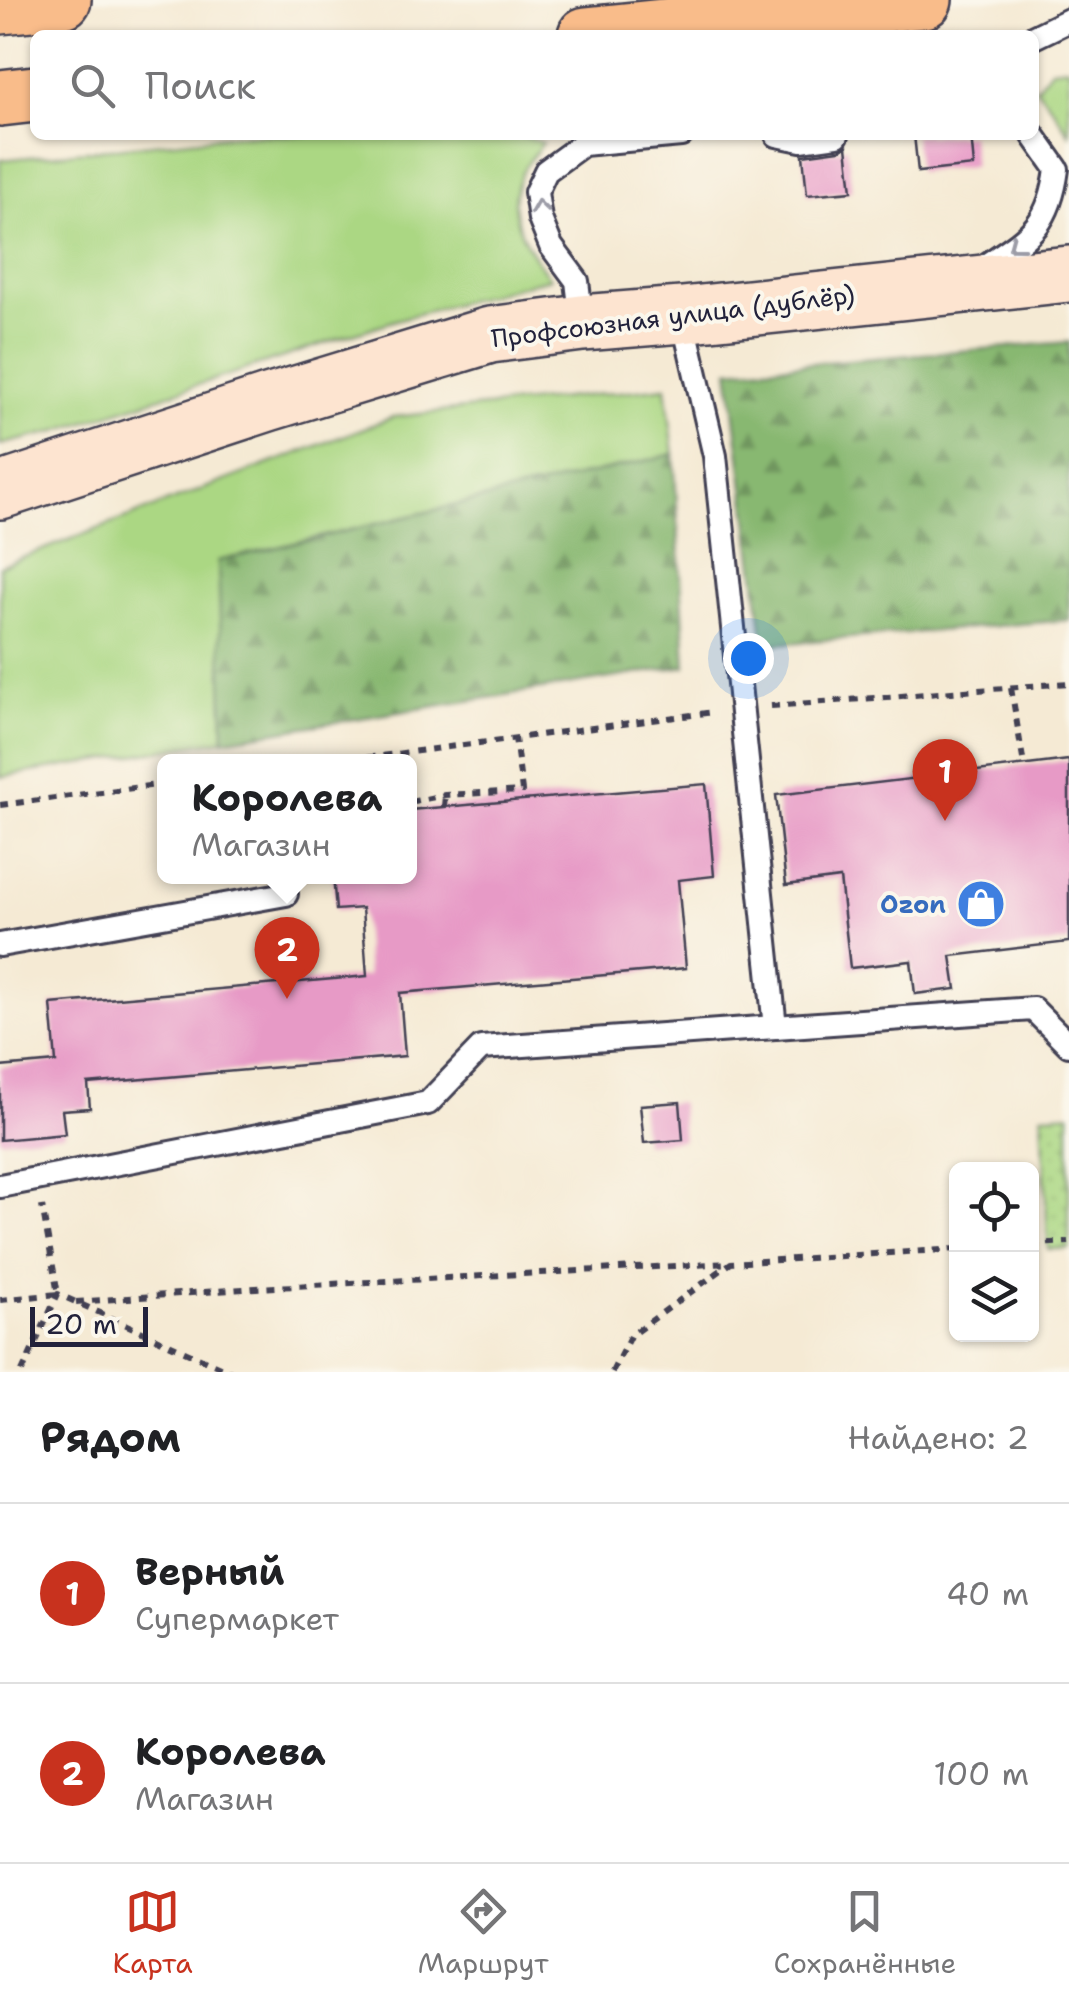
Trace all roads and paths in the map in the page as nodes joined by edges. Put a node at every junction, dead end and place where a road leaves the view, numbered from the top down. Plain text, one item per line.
1 (63, 0) edge
2 (924, 0) edge
3 (0, 6) edge
4 (1069, 20) edge
5 (634, 30) edge
6 (1039, 35) edge
7 (30, 95) edge
8 (0, 98) edge
9 (574, 140) edge
10 (1036, 140) edge
11 (1069, 274) edge
12 (959, 284) junction
13 (682, 315) junction
14 (582, 323) junction
15 (0, 492) edge
16 (1069, 683) edge
17 (1011, 688) junction
18 (741, 709) junction
19 (515, 738) junction
20 (417, 754) edge
21 (1024, 765) dead end
22 (157, 785) edge
23 (445, 795) junction
24 (417, 801) edge
25 (0, 805) edge
26 (444, 807) dead end
27 (286, 894) dead end
28 (0, 945) edge
29 (775, 1027) junction
30 (1069, 1044) edge
31 (37, 1179) junction
32 (0, 1186) edge
33 (1069, 1242) edge
34 (1039, 1244) edge
35 (949, 1249) edge
36 (731, 1263) junction
37 (58, 1294) junction
38 (0, 1300) edge
39 (76, 1302) junction
40 (22, 1372) edge
41 (232, 1372) edge
42 (612, 1372) edge

1 - 3 main road
2 - 5 main road
4 - 6 lane
7 - 8 main road
14 -> 9 lane
10 -> 12 lane
11 - 12 street, Профсоюзная улица (дублёр)
12 - 13 street, Профсоюзная улица (дублёр)
13 - 14 street, Профсоюзная улица (дублёр)
13 - 18 lane
14 - 15 street, Профсоюзная улица (дублёр)
16 - 17 path
17 - 18 path
17 - 21 path
18 - 19 path
18 - 29 lane
19 - 20 path
19 - 23 path
22 - 25 path
23 - 24 path
23 - 26 path
27 - 28 lane
29 - 30 lane
29 - 31 lane
31 - 32 lane
31 - 37 path
33 - 34 path
35 - 36 path
36 - 39 path
36 - 42 path
37 - 38 path
37 - 39 path
37 - 40 path
39 - 41 path

